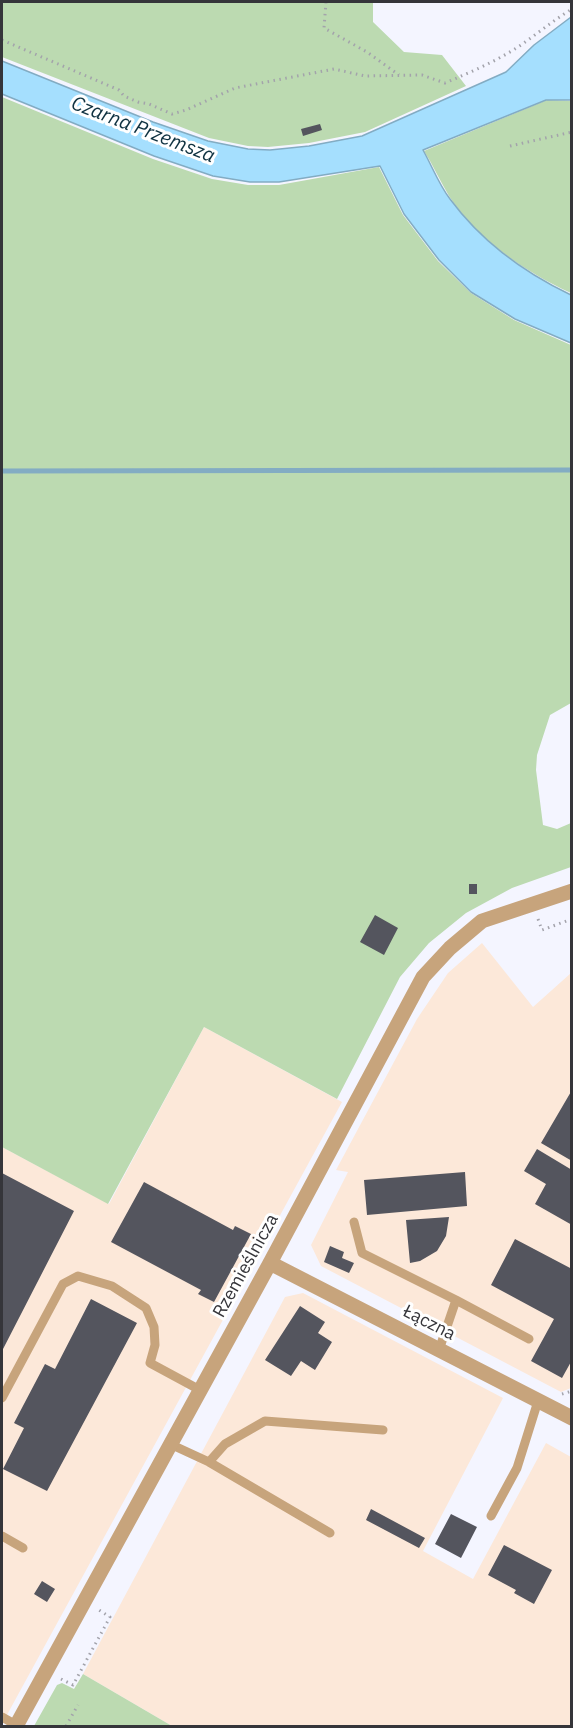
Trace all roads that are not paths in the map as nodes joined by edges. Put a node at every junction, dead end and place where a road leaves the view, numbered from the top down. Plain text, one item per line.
1 (572, 891) edge
2 (354, 1222) dead end
3 (270, 1263) junction
4 (456, 1300) junction
5 (529, 1339) dead end
6 (439, 1350) junction
7 (200, 1390) junction
8 (2, 1398) edge
9 (538, 1401) junction
10 (571, 1417) edge
11 (383, 1430) dead end
12 (170, 1444) junction
13 (209, 1462) junction
14 (491, 1516) dead end
15 (330, 1533) dead end
16 (2, 1536) edge
17 (23, 1548) dead end
18 (2, 1717) edge
19 (16, 1726) edge

1 - 3 street, Rzemieślnicza
2 - 4 lane
3 - 6 street, Łączna
3 - 7 street, Rzemieślnicza
4 - 5 lane
4 - 6 lane
6 - 9 street, Łączna
7 - 8 lane
7 - 12 street, Rzemieślnicza
9 - 10 street, Łączna
9 - 14 lane
11 - 13 lane
12 - 13 lane
12 - 19 street, Rzemieślnicza
13 - 15 lane
16 - 17 lane
18 - 19 lane

